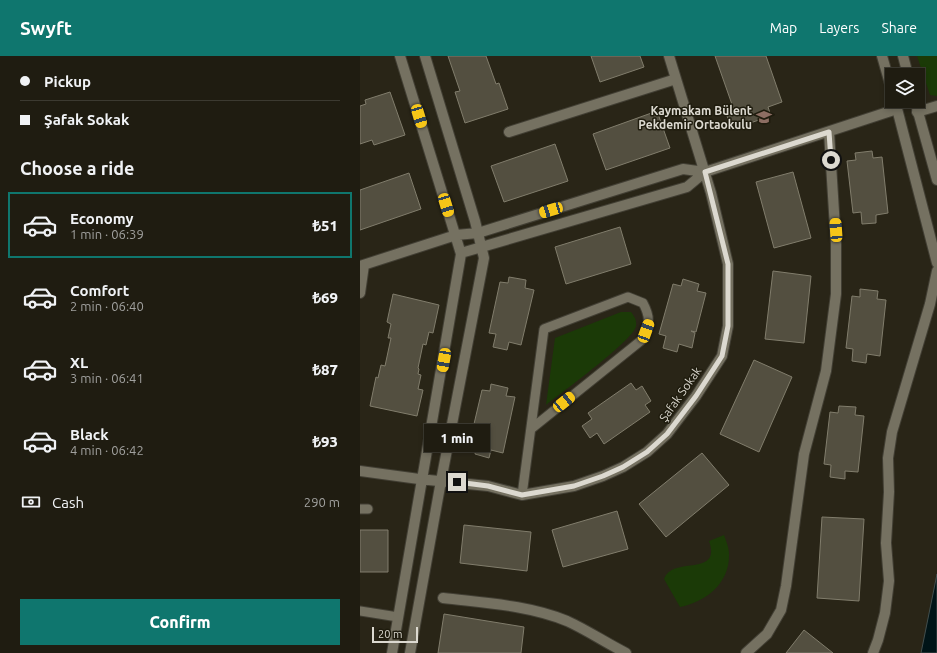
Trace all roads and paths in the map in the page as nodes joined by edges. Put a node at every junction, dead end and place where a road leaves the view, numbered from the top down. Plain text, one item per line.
1 (400, 56) edge
2 (425, 56) edge
3 (669, 56) edge
4 (882, 56) edge
5 (903, 56) edge
6 (885, 68) edge
7 (906, 68) edge
8 (676, 79) junction
9 (937, 106) edge
10 (889, 108) edge
11 (897, 108) edge
12 (916, 108) edge
13 (917, 112) junction
14 (509, 132) dead end
15 (829, 132) junction
16 (705, 172) junction
17 (937, 180) edge
18 (478, 233) junction
19 (456, 235) junction
20 (481, 248) junction
21 (461, 253) junction
22 (937, 263) edge
23 (362, 265) edge
24 (937, 272) edge
25 (360, 293) edge
26 (531, 429) junction
27 (360, 471) edge
28 (423, 479) junction
29 (441, 481) junction
30 (522, 495) junction
31 (443, 598) dead end
32 (360, 611) edge
33 (398, 617) junction
34 (392, 653) edge
35 (410, 653) edge
36 (626, 653) edge
37 (746, 653) edge
38 (873, 653) edge

1 - 19 street
2 - 18 street
3 - 8 street, Şafak Sokak
4 - 6 street
5 - 7 street
8 - 14 street
8 - 16 street, Şafak Sokak
9 - 13 street
10 - 15 street
11 - 22 street
12 - 13 street
13 - 17 street
15 - 16 street
15 - 37 street
16 - 18 street
16 - 20 street
16 - 30 street, Şafak Sokak
18 - 19 street
18 - 20 street
19 - 21 street
19 - 23 street
20 - 21 street
20 - 29 street
21 - 28 street
23 - 25 street
24 - 38 street
26 - 26 lane
26 - 30 lane
27 - 28 street, Şafak Sokak
28 - 29 street, Şafak Sokak
28 - 33 street
29 - 30 street, Şafak Sokak
29 - 35 street
31 - 36 street
32 - 33 lane
33 - 34 street

